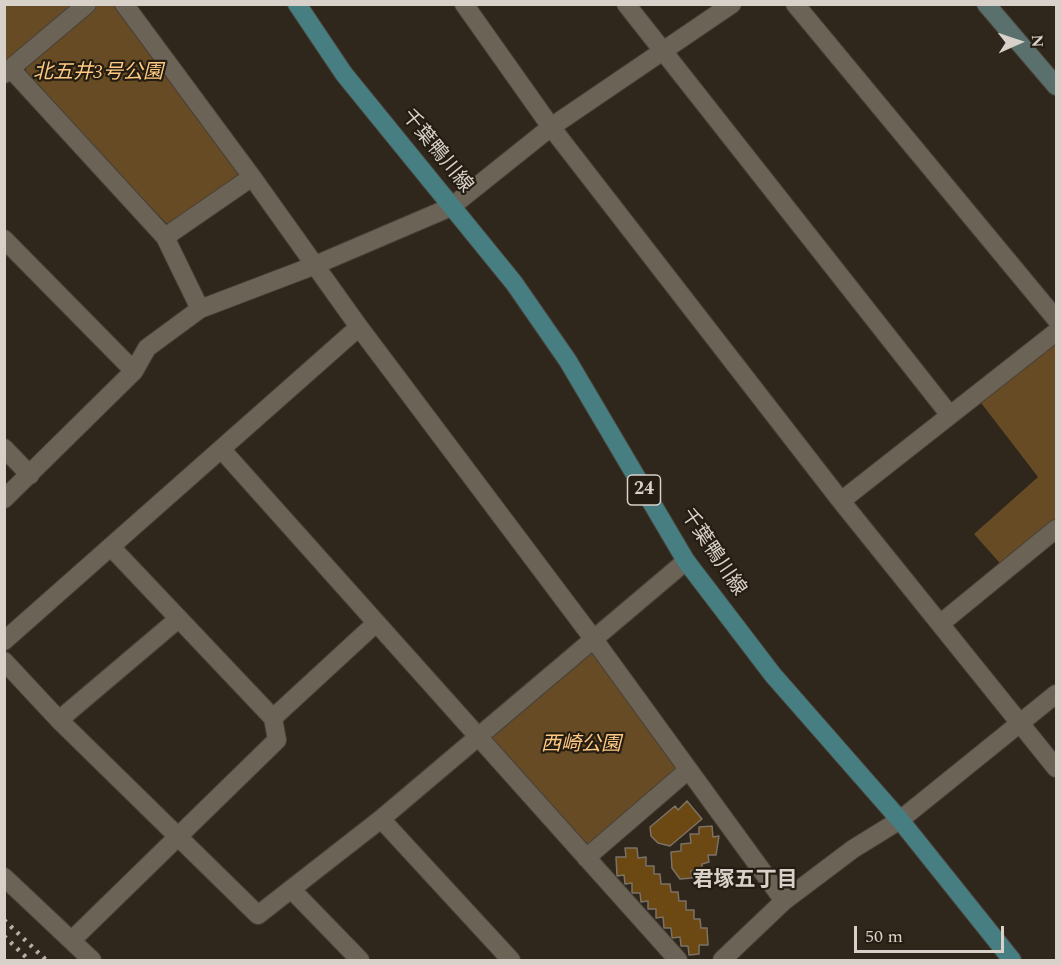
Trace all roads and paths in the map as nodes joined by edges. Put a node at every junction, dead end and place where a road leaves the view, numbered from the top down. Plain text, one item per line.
1 (87, 4) edge
2 (124, 4) edge
3 (297, 4) edge
4 (464, 4) edge
5 (626, 4) edge
6 (732, 4) edge
7 (795, 4) edge
8 (986, 4) edge
9 (663, 51) junction
10 (8, 72) edge
11 (1056, 86) edge
12 (551, 127) junction
13 (252, 177) junction
14 (451, 207) junction
15 (165, 237) junction
16 (4, 239) edge
17 (313, 266) junction
18 (200, 309) junction
19 (1056, 319) edge
20 (359, 327) junction
21 (1056, 332) edge
22 (134, 371) junction
23 (949, 414) junction
24 (4, 448) edge
25 (222, 450) junction
26 (30, 475) junction
27 (4, 498) edge
28 (841, 501) junction
29 (1056, 529) edge
30 (111, 547) junction
31 (686, 561) junction
32 (177, 620) junction
33 (375, 624) junction
34 (940, 624) junction
35 (4, 641) edge
36 (595, 641) junction
37 (4, 662) edge
38 (1056, 694) edge
39 (273, 718) junction
40 (59, 720) junction
41 (1021, 722) junction
42 (477, 738) junction
43 (1056, 768) edge
44 (687, 771) junction
45 (381, 819) junction
46 (900, 820) junction
47 (178, 834) junction
48 (586, 858) junction
49 (4, 877) edge
50 (292, 890) junction
51 (784, 902) junction
52 (72, 940) junction
53 (92, 960) edge
54 (360, 960) edge
55 (511, 960) edge
56 (678, 960) edge
57 (722, 960) edge
58 (1012, 960) edge

1 - 10 street
2 - 13 street
3 - 14 main road, 千葉鴨川線 / 24
4 - 12 street
5 - 9 street
6 - 9 street
7 - 19 street
8 - 11 street
9 - 12 street
9 - 23 street
10 - 15 street
12 - 14 street
12 - 28 street
13 - 15 street
13 - 17 street
14 - 17 street
14 - 31 main road, 千葉鴨川線 / 24
15 - 18 street
16 - 22 street
17 - 18 street
17 - 20 street
18 - 22 street
20 - 25 street
20 - 36 street
21 - 23 street
22 - 26 street
23 - 28 street
24 - 26 street
25 - 30 street
25 - 33 street
26 - 27 street
28 - 34 street
29 - 34 street
30 - 32 street
30 - 35 street
31 - 36 street
31 - 46 main road, 千葉鴨川線 / 24
32 - 39 street
32 - 40 street
33 - 39 street
33 - 42 street
34 - 41 street
36 - 42 street
36 - 44 street
37 - 40 street
38 - 41 street
39 - 47 street
40 - 47 street
41 - 43 street
41 - 46 street
42 - 45 street
42 - 48 street
44 - 48 street
44 - 51 street
45 - 50 street
45 - 55 street
46 - 51 street
46 - 58 main road, 千葉鴨川線 / 24
47 - 50 street
47 - 52 street
48 - 56 street
49 - 52 street
50 - 54 street
51 - 57 street
52 - 53 street

